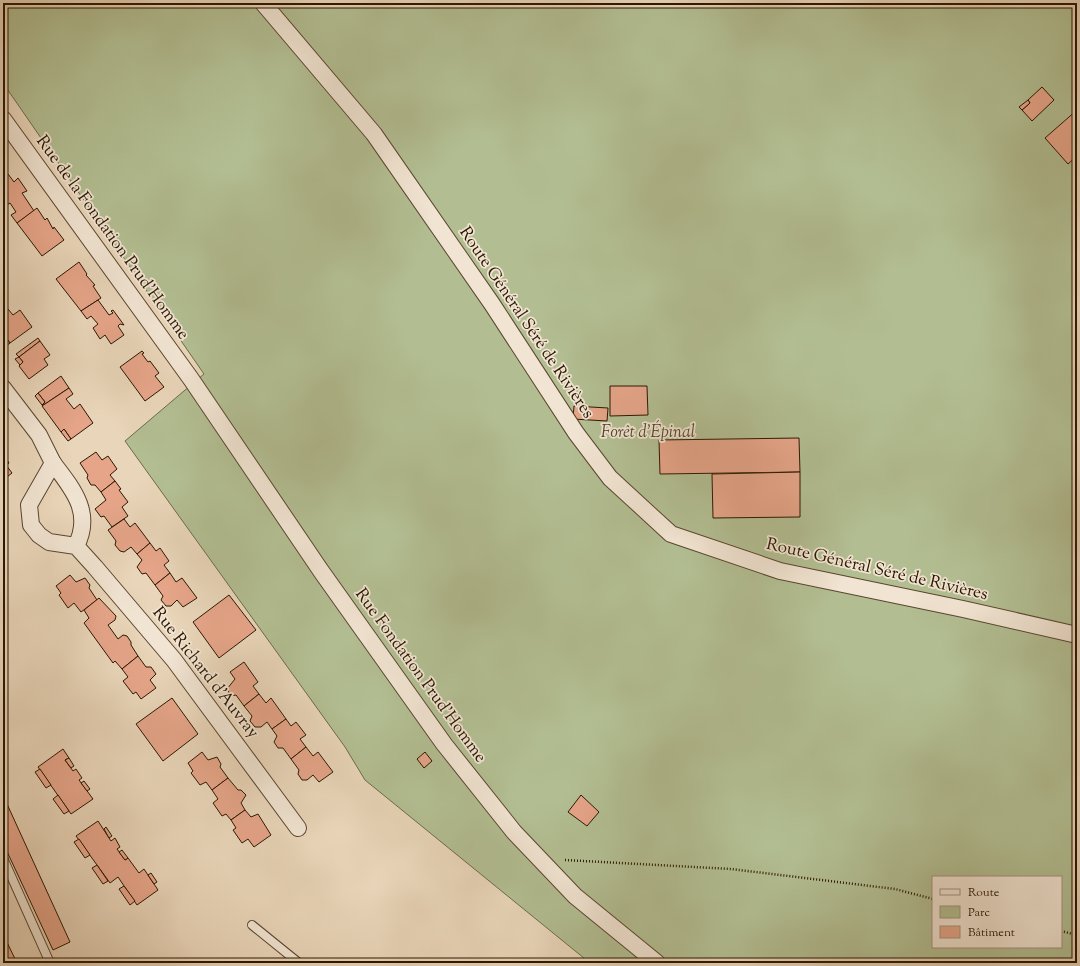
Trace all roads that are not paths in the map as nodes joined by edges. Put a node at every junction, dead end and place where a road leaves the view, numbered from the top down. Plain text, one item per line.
1 (263, 3) edge
2 (3, 119) edge
3 (191, 378) joint
4 (3, 388) edge
5 (53, 463) junction
6 (76, 546) junction
7 (1077, 635) edge
8 (298, 828) dead end
9 (3, 858) edge
10 (252, 925) dead end
11 (50, 963) edge
12 (299, 963) edge
13 (657, 963) edge

1 - 7 street, Route Général Séré de Rivières
2 - 3 street, Rue de la Fondation Prud'Homme
3 - 13 street, Rue Fondation Prud'Homme
4 - 5 street
5 - 6 street
5 - 6 street
6 - 8 street, Rue Richard d'Auvray
9 - 11 lane
10 - 12 lane

